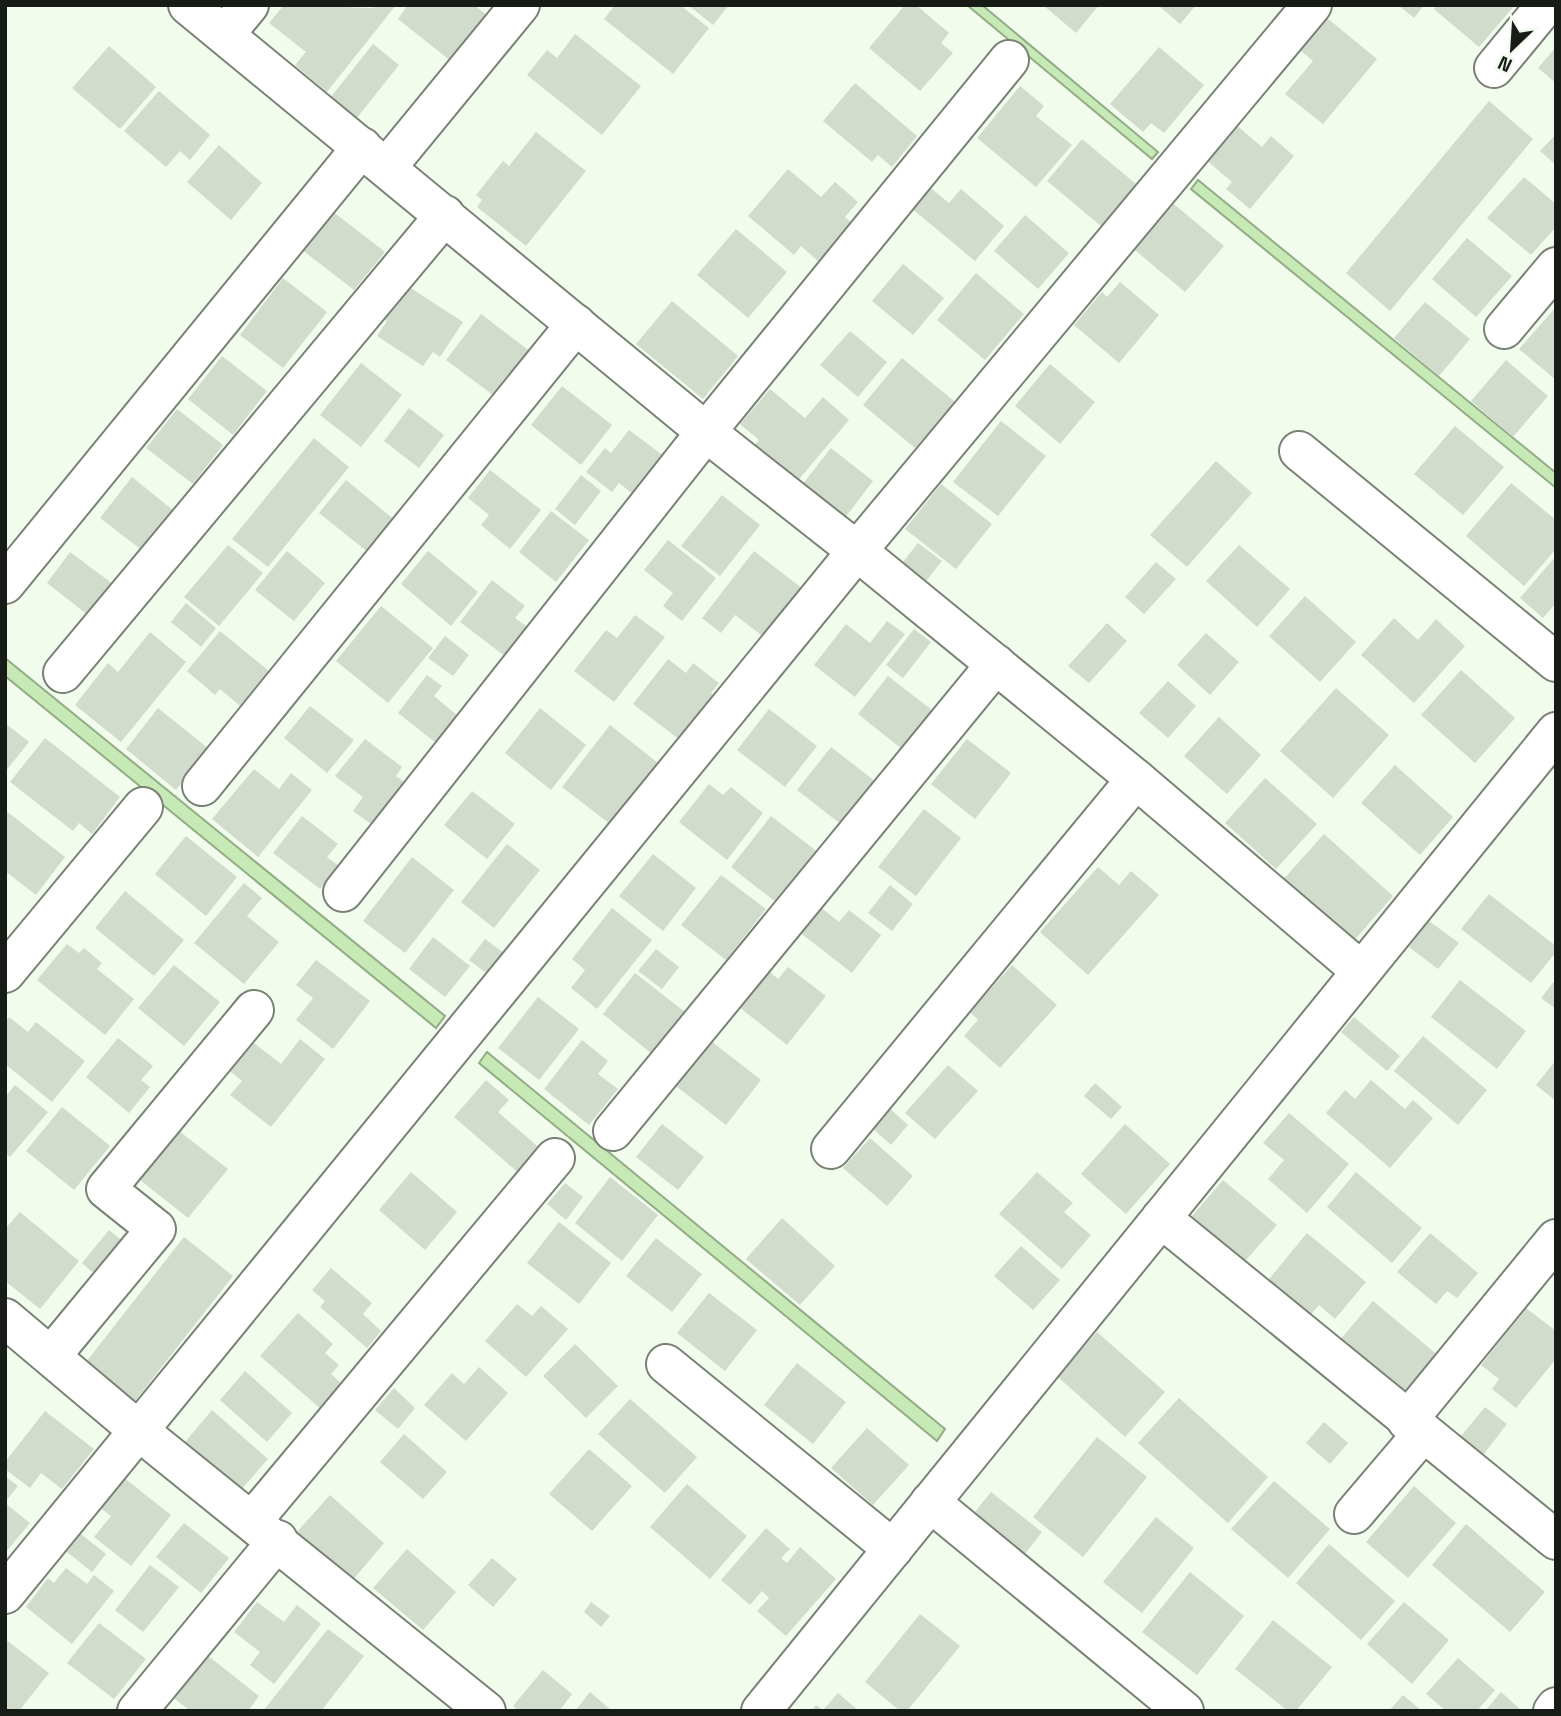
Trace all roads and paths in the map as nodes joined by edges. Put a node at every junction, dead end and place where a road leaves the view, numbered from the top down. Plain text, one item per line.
1 (188, 5) edge
2 (249, 5) edge
3 (520, 5) edge
4 (1312, 5) edge
5 (1546, 5) edge
6 (225, 34) junction
7 (1009, 60) dead end
8 (1494, 68) dead end
9 (374, 157) junction
10 (444, 215) junction
11 (1556, 267) edge
12 (576, 324) junction
13 (1504, 329) dead end
14 (706, 432) junction
15 (1299, 451) dead end
16 (857, 551) junction
17 (5, 584) edge
18 (1556, 662) edge
19 (996, 664) junction
20 (63, 673) dead end
21 (1556, 732) edge
22 (1136, 779) junction
23 (202, 786) dead end
24 (143, 807) dead end
25 (343, 892) dead end
26 (1360, 970) junction
27 (5, 973) edge
28 (254, 1010) dead end
29 (613, 1131) dead end
30 (831, 1149) dead end
31 (555, 1158) dead end
32 (1161, 1218) junction
33 (1556, 1240) edge
34 (7, 1322) edge
35 (51, 1356) junction
36 (666, 1364) dead end
37 (1415, 1428) junction
38 (139, 1431) junction
39 (930, 1502) junction
40 (1354, 1514) dead end
41 (265, 1530) junction
42 (1556, 1540) edge
43 (892, 1549) junction
44 (5, 1594) edge
45 (137, 1711) edge
46 (486, 1711) edge
47 (761, 1711) edge
48 (1184, 1711) edge

1 - 6 street
2 - 6 street
3 - 9 street
4 - 16 street
5 - 8 street
6 - 9 street
7 - 14 street
9 - 10 street
9 - 17 street
10 - 12 street
10 - 20 street
11 - 13 street
12 - 14 street
12 - 23 street
14 - 16 street
14 - 25 street
15 - 18 street
16 - 19 street
16 - 38 street
19 - 22 street
19 - 29 street
21 - 26 street
22 - 26 street
22 - 30 street
24 - 27 street
26 - 32 street
28 - 35 street
31 - 41 street
32 - 37 street
32 - 39 street
33 - 37 street
34 - 35 street
35 - 38 street
36 - 43 street
37 - 40 street
37 - 42 street
38 - 41 street
38 - 44 street
39 - 43 street
39 - 48 street
41 - 45 street
41 - 46 street
43 - 47 street

